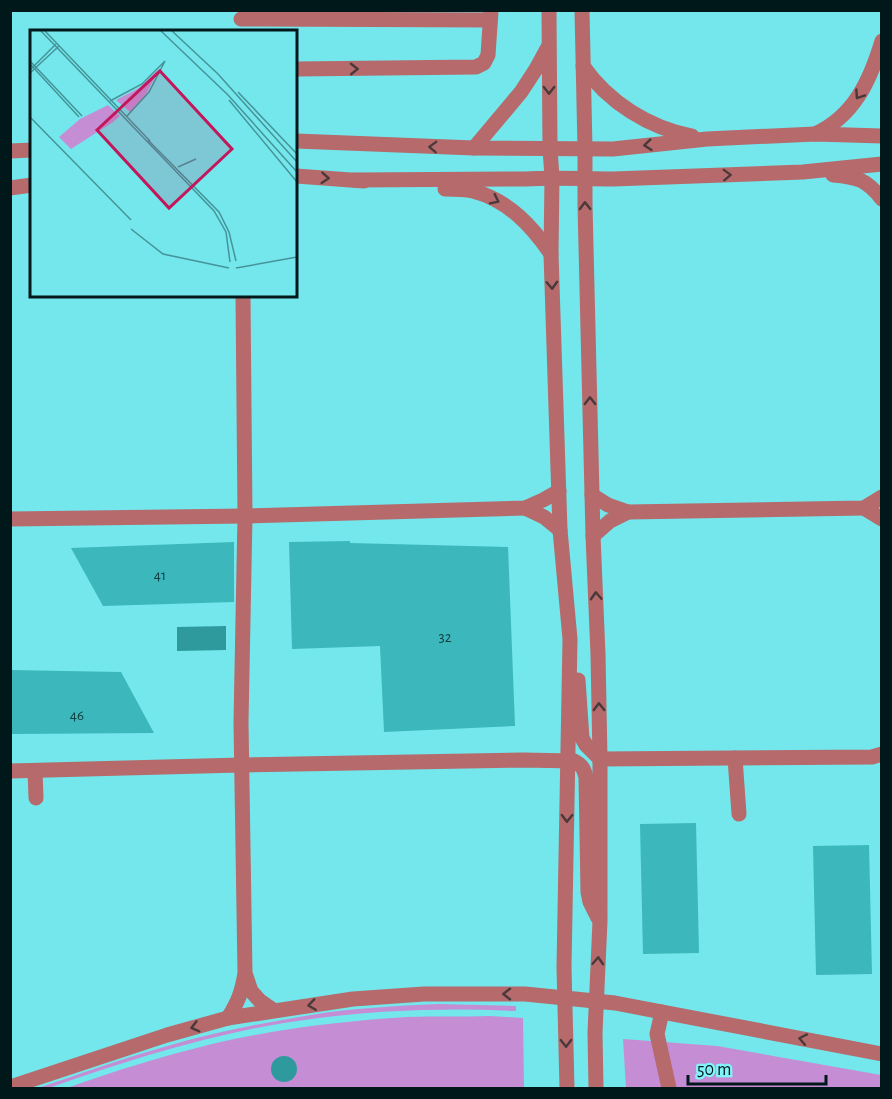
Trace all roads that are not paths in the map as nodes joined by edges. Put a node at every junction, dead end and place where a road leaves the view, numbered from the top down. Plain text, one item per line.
1 (549, 10) edge
2 (582, 10) edge
3 (491, 15) edge
4 (240, 20) edge
5 (277, 20) edge
6 (882, 41) edge
7 (549, 44) junction
8 (583, 66) junction
9 (297, 69) edge
10 (815, 134) junction
11 (882, 136) edge
12 (707, 139) junction
13 (297, 141) edge
14 (474, 148) junction
15 (550, 148) junction
16 (585, 149) junction
17 (30, 150) edge
18 (10, 151) edge
19 (882, 164) edge
20 (803, 172) junction
21 (297, 176) edge
22 (552, 177) junction
23 (585, 179) junction
24 (354, 180) junction
25 (30, 185) edge
26 (10, 188) edge
27 (882, 199) edge
28 (551, 254) junction
29 (243, 297) edge
30 (559, 491) junction
31 (592, 495) junction
32 (882, 497) edge
33 (525, 507) junction
34 (864, 508) junction
35 (628, 512) junction
36 (245, 516) junction
37 (10, 519) edge
38 (882, 519) edge
39 (560, 530) junction
40 (593, 536) junction
41 (570, 639) junction
42 (879, 757) edge
43 (735, 758) junction
44 (600, 759) junction
45 (568, 760) junction
46 (241, 765) junction
47 (10, 771) edge
48 (35, 771) junction
49 (36, 798) dead end
50 (739, 814) dead end
51 (600, 921) junction
52 (245, 973) junction
53 (565, 998) junction
54 (597, 1001) junction
55 (273, 1010) junction
56 (662, 1012) junction
57 (228, 1018) junction
58 (882, 1054) edge
59 (10, 1087) edge
60 (567, 1089) edge
61 (596, 1089) edge
62 (669, 1089) edge

1 - 7 street
2 - 8 street
3 - 5 street
9 -> 3 street
4 - 5 street
6 -> 10 street
7 - 14 street
7 -> 15 street
8 - 12 street
8 - 16 street
10 - 11 street
10 - 12 street
12 -> 16 street
14 -> 13 street
14 - 15 street
15 - 16 street
15 - 22 street
16 - 23 street
17 - 18 street
19 - 20 street
23 -> 20 street
20 - 27 street
21 -> 24 street
22 - 23 street
22 - 24 street
22 - 28 street
31 -> 23 street
24 -> 28 street
25 - 26 street
28 -> 30 street
29 - 36 street
30 - 33 street
30 - 39 street
31 - 35 street
31 - 40 street
32 - 34 street
33 - 36 street
33 - 39 street
34 - 35 street
34 - 38 street
35 - 40 street
36 - 37 street
36 - 46 street
39 - 41 street
44 -> 40 street
41 - 44 street
41 - 45 street
42 - 43 street
43 - 44 street
43 - 50 street
44 - 51 street
45 - 46 street
45 - 51 street
45 -> 53 street
46 - 48 street
46 - 52 street
47 - 48 street
48 - 49 street
54 -> 51 street
52 - 55 street
52 - 57 street
53 - 54 street
53 -> 55 street
53 -> 60 street
54 - 56 street
54 - 61 street
55 - 57 street
58 -> 56 street
56 - 62 street
57 -> 59 street

